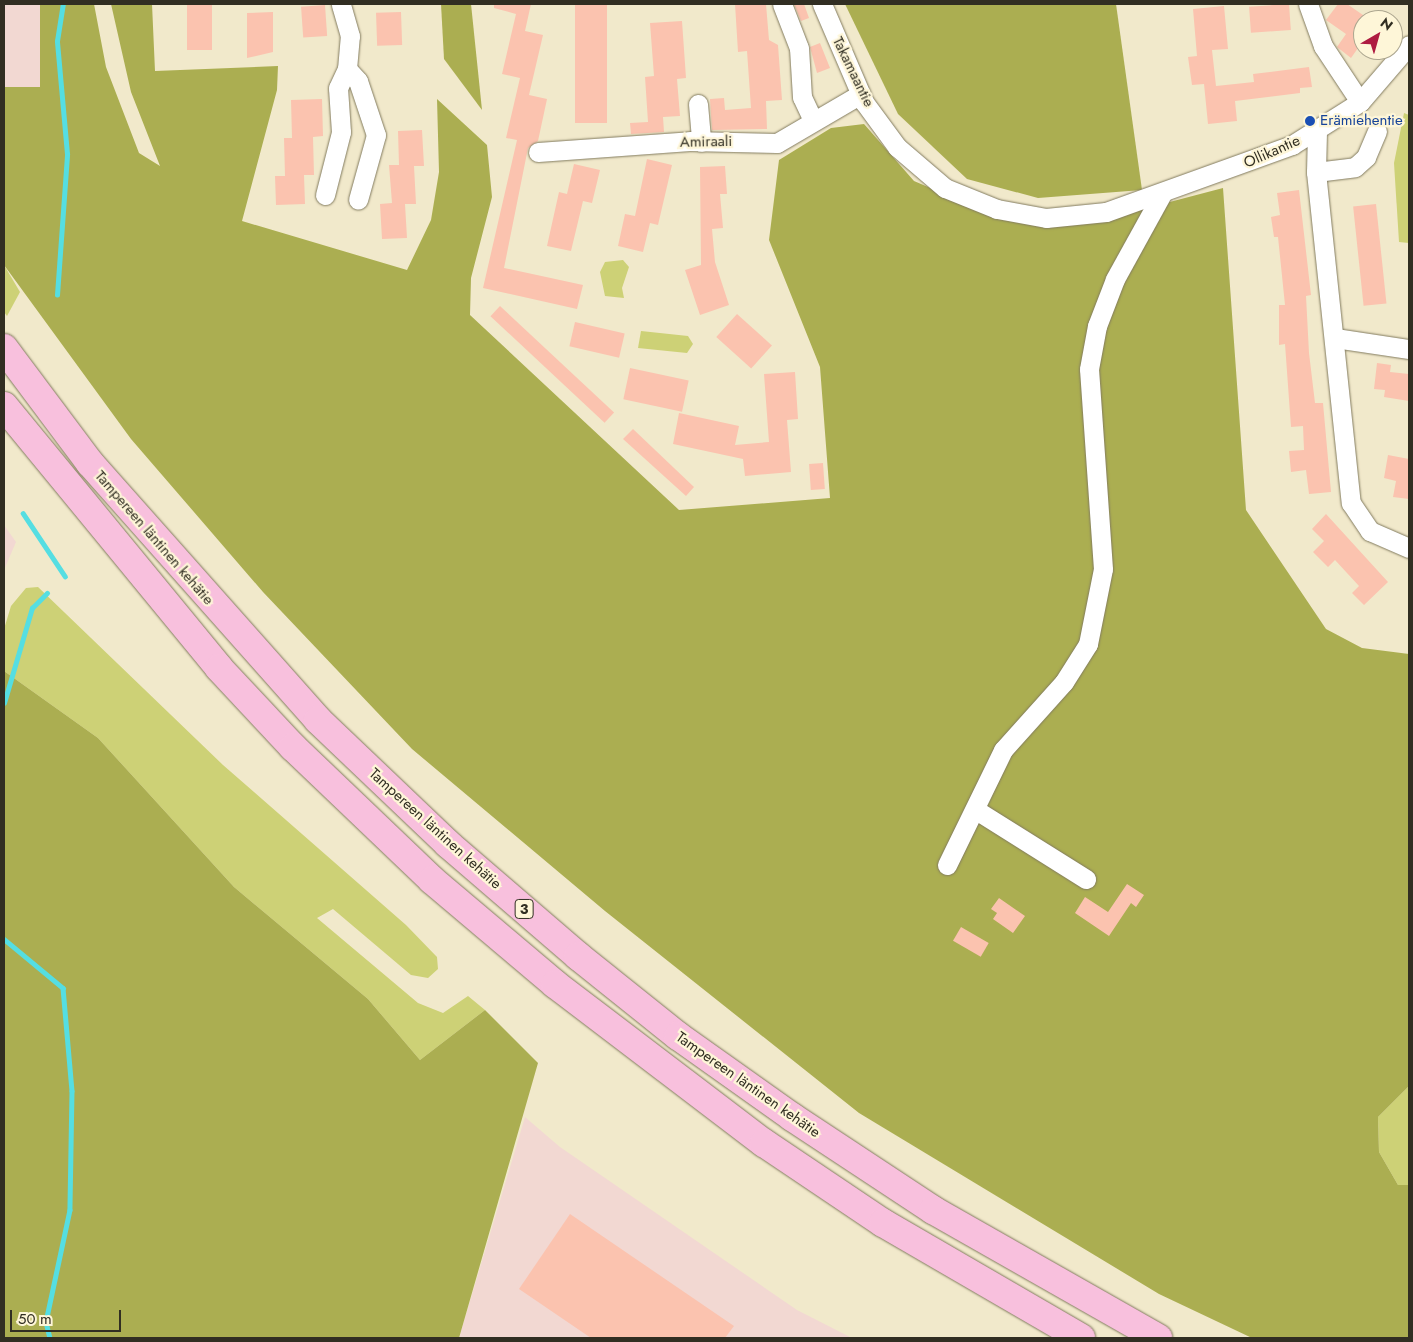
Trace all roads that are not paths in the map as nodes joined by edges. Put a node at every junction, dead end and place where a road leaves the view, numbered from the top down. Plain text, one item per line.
1 (341, 4) edge
2 (782, 4) edge
3 (822, 4) edge
4 (1308, 4) edge
5 (1409, 45) edge
6 (347, 69) junction
7 (860, 94) junction
8 (1360, 102) junction
9 (698, 104) dead end
10 (813, 121) junction
11 (1317, 131) junction
12 (1377, 131) dead end
13 (701, 142) junction
14 (538, 152) dead end
15 (1316, 172) junction
16 (1162, 194) junction
17 (325, 196) dead end
18 (358, 200) dead end
19 (1335, 338) junction
20 (4, 348) edge
21 (1409, 348) edge
22 (4, 406) edge
23 (1409, 548) edge
24 (976, 810) junction
25 (947, 865) dead end
26 (1086, 879) dead end
27 (1081, 1338) edge
28 (1158, 1338) edge

1 - 6 street
2 - 10 street
3 - 7 street, Takamaantie
4 - 8 street
5 - 8 street, Ollikantie
6 - 17 street
6 - 18 street
7 - 10 street, Amiraali
7 - 16 street, Takamaantie
8 - 11 street, Ollikantie
9 - 13 street
10 - 13 street, Amiraali
11 - 15 street
11 - 16 street, Ollikantie
12 - 15 street
13 - 14 street, Amiraali
15 - 19 street
16 - 24 street
19 - 21 street
19 - 23 street
20 - 28 highway, Tampereen läntinen kehätie / 3
22 - 27 highway, 3
24 - 25 street
24 - 26 street

